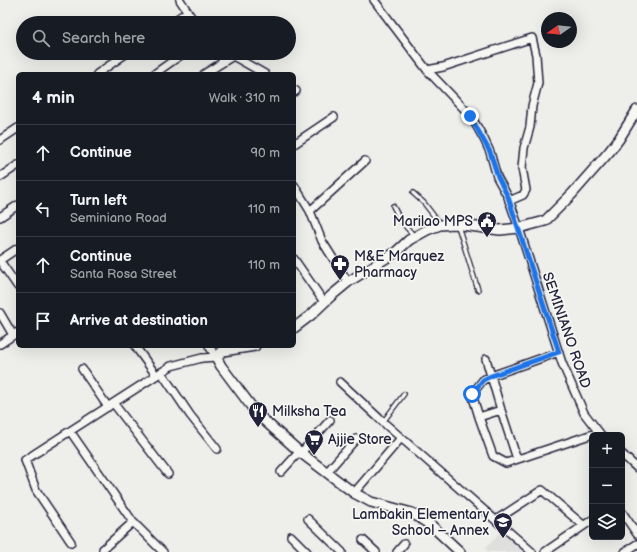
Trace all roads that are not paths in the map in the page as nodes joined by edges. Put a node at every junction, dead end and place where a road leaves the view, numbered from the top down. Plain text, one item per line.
1 (180, 0) edge
2 (374, 0) edge
3 (187, 12) junction
4 (181, 16) edge
5 (190, 16) edge
6 (117, 60) edge
7 (174, 60) edge
8 (223, 60) edge
9 (240, 60) edge
10 (213, 68) junction
11 (427, 70) junction
12 (100, 72) edge
13 (157, 72) edge
14 (207, 72) edge
15 (216, 72) edge
16 (261, 72) edge
17 (637, 110) edge
18 (334, 117) dead end
19 (16, 129) edge
20 (0, 140) edge
21 (296, 143) edge
22 (366, 161) dead end
23 (16, 167) edge
24 (0, 177) edge
25 (296, 188) edge
26 (413, 193) dead end
27 (509, 201) junction
28 (16, 206) edge
29 (393, 206) dead end
30 (310, 211) junction
31 (0, 217) edge
32 (440, 225) junction
33 (458, 225) junction
34 (519, 228) junction
35 (414, 237) junction
36 (16, 249) edge
37 (0, 261) edge
38 (296, 262) edge
39 (348, 282) junction
40 (16, 283) edge
41 (478, 290) dead end
42 (324, 302) junction
43 (0, 313) edge
44 (296, 326) edge
45 (15, 333) edge
46 (0, 344) edge
47 (137, 348) edge
48 (210, 348) edge
49 (242, 348) edge
50 (559, 352) junction
51 (216, 357) junction
52 (486, 359) dead end
53 (82, 368) dead end
54 (158, 374) junction
55 (491, 376) junction
56 (340, 382) dead end
57 (404, 394) dead end
58 (111, 405) junction
59 (501, 410) junction
60 (479, 417) junction
61 (330, 420) dead end
62 (383, 422) junction
63 (70, 431) junction
64 (599, 432) edge
65 (589, 436) edge
66 (401, 438) junction
67 (356, 439) dead end
68 (217, 449) dead end
69 (301, 452) junction
70 (625, 457) edge
71 (518, 459) junction
72 (637, 468) edge
73 (282, 472) dead end
74 (327, 472) junction
75 (168, 474) dead end
76 (354, 493) junction
77 (625, 516) edge
78 (308, 519) dead end
79 (496, 520) junction
80 (133, 522) junction
81 (589, 522) edge
82 (584, 525) junction
83 (637, 534) edge
84 (291, 536) dead end
85 (363, 540) dead end
86 (71, 542) dead end
87 (404, 544) dead end
88 (637, 544) edge
89 (103, 549) dead end
90 (162, 552) edge
91 (307, 552) edge
92 (342, 552) edge
93 (376, 552) edge
94 (397, 552) edge
95 (460, 552) edge
96 (532, 552) edge
97 (545, 552) edge
98 (625, 552) edge

1 - 3 street
2 - 11 street, SEMINIANO ROAD
3 - 4 street
3 - 5 street
6 - 12 street
7 - 13 street
8 - 10 street
9 - 16 street
10 - 14 street
10 - 15 street
11 - 27 street, SEMINIANO ROAD
11 - 27 street
17 - 34 street
18 - 21 street
19 - 20 street
22 - 30 street
23 - 24 street
25 - 30 street
26 - 32 lane
27 - 34 street, SEMINIANO ROAD
28 - 31 street
29 - 35 lane
30 - 39 street
32 - 33 street
32 - 35 street
33 - 34 street
33 - 41 lane
34 - 50 street, SEMINIANO ROAD
35 - 39 street
36 - 37 street
37 - 40 street
38 - 42 street
39 - 42 street
42 - 44 street
43 - 45 street
45 - 46 street
47 - 54 street
48 - 51 street
49 - 51 street
50 - 55 street
50 - 64 street, SEMINIANO ROAD
51 - 54 street
51 - 69 street
52 - 55 street
53 - 58 street
54 - 58 street
54 - 68 street
55 - 59 street
55 - 60 street
56 - 62 street
57 - 62 lane
58 - 63 street
58 - 75 street
59 - 60 street
59 - 71 street
60 - 71 street
61 - 69 street
62 - 66 street
63 - 80 street
63 - 86 street
65 - 71 street
66 - 76 street
66 - 79 street
67 - 74 street
69 - 73 street
69 - 74 street
70 - 72 street
74 - 76 street
76 - 95 street
77 - 83 street
78 - 92 street
79 - 82 street
79 - 96 street
80 - 89 street
80 - 90 street
81 - 82 street
82 - 97 street
84 - 91 street
85 - 93 street
87 - 94 street
88 - 98 street

